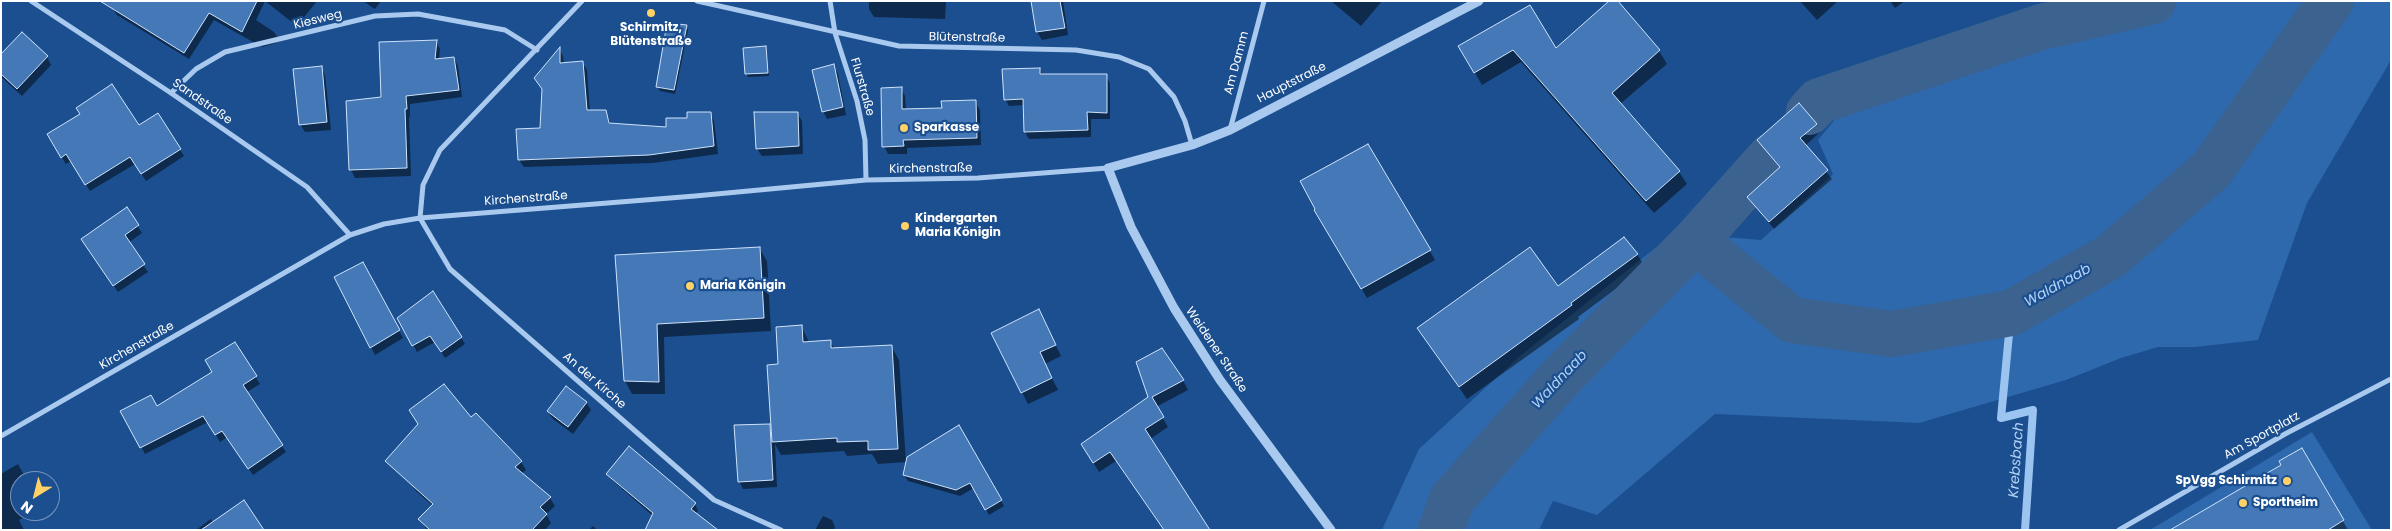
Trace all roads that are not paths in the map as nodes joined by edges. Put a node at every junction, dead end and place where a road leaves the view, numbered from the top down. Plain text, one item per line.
1 (31, 1) edge
2 (582, 1) edge
3 (697, 1) edge
4 (830, 1) edge
5 (1264, 1) edge
6 (1479, 1) edge
7 (835, 33) junction
8 (537, 50) junction
9 (171, 93) junction
10 (1230, 130) junction
11 (1192, 144) junction
12 (1108, 168) junction
13 (866, 180) junction
14 (420, 218) junction
15 (350, 235) junction
16 (2391, 380) edge
17 (1, 436) edge
18 (781, 530) edge
19 (1331, 530) edge
20 (2119, 530) edge

1 - 9 street, Sandstraße
2 - 8 street
3 - 7 street, Blütenstraße
4 - 7 street, Flurstraße
5 - 10 street, Am Damm
6 - 10 street, Hauptstraße
7 - 11 street, Blütenstraße
7 - 13 street, Flurstraße
8 - 9 street, Kiesweg
8 - 14 street
9 - 15 street, Sandstraße
10 - 11 street, Hauptstraße
11 - 12 street, Hauptstraße
12 - 13 street, Kirchenstraße
12 - 19 street, Weidener Straße
13 - 14 street, Kirchenstraße
14 - 15 street, Kirchenstraße
14 - 18 street, An der Kirche
15 - 17 street, Kirchenstraße
16 - 20 street, Am Sportplatz

